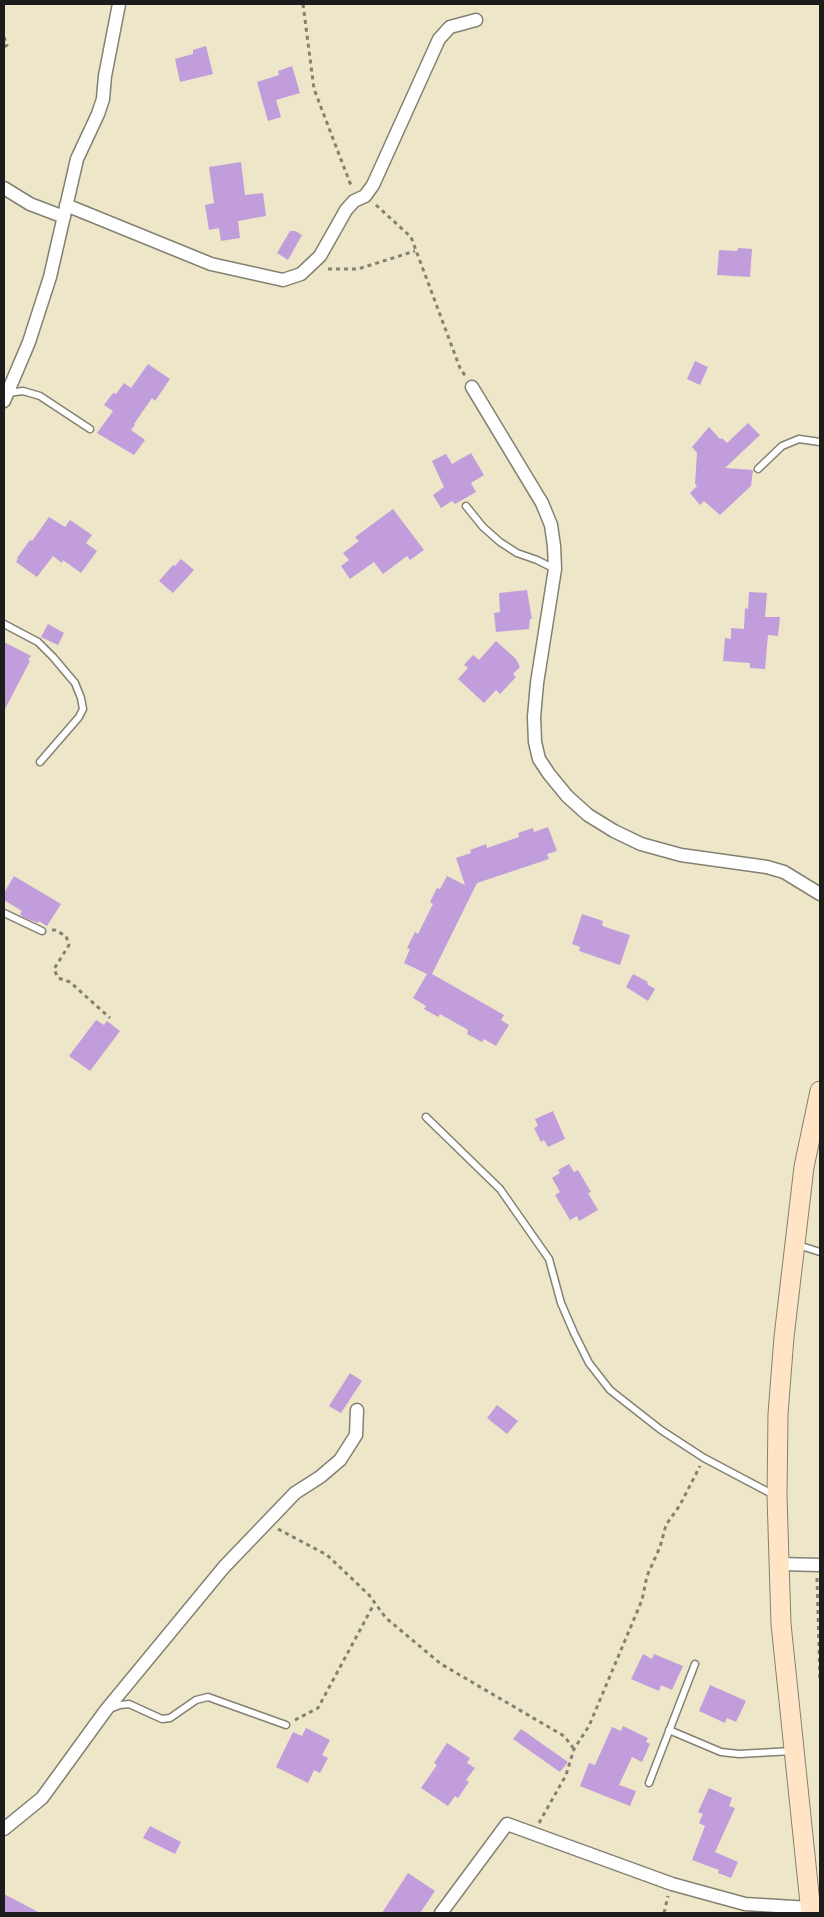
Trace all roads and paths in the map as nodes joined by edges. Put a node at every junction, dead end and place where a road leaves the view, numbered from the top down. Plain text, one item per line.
1 (119, 4) edge
2 (476, 20) dead end
3 (4, 37) edge
4 (4, 47) edge
5 (4, 188) edge
6 (65, 211) junction
7 (415, 251) dead end
8 (301, 274) junction
9 (472, 387) dead end
10 (6, 397) edge
11 (90, 429) dead end
12 (820, 442) edge
13 (758, 469) dead end
14 (466, 506) dead end
15 (555, 570) junction
16 (4, 624) edge
17 (40, 762) dead end
18 (820, 894) edge
19 (4, 913) edge
20 (42, 931) joint
21 (110, 1018) dead end
22 (820, 1091) edge
23 (426, 1117) dead end
24 (794, 1244) junction
25 (820, 1252) edge
26 (357, 1410) dead end
27 (704, 1458) junction
28 (777, 1496) junction
29 (268, 1521) junction
30 (779, 1564) junction
31 (819, 1565) edge
32 (374, 1604) junction
33 (694, 1664) dead end
34 (820, 1682) edge
35 (106, 1710) junction
36 (286, 1725) joint
37 (669, 1730) junction
38 (574, 1748) junction
39 (793, 1751) junction
40 (649, 1783) dead end
41 (4, 1829) edge
42 (533, 1834) junction
43 (810, 1911) edge
44 (441, 1913) edge

1 - 6 street
2 - 8 street
3 - 4 path
5 - 6 street
6 - 8 street
6 - 10 street
7 - 8 path
9 - 15 street
10 - 11 lane
12 - 13 lane
14 - 15 lane
15 - 18 street
16 - 17 lane
19 - 20 lane
20 - 21 path
22 - 24 street
23 - 27 lane
24 - 25 lane
24 - 28 street
26 - 29 street
27 - 28 lane
27 - 38 path
28 - 30 street
29 - 32 path
29 - 35 street
30 - 31 street
30 - 39 street
31 - 34 path
32 - 36 path
32 - 38 path
33 - 37 lane
35 - 36 lane
35 - 41 street
37 - 39 lane
37 - 40 lane
38 - 42 path
39 - 43 street
42 - 43 street
42 - 44 street

